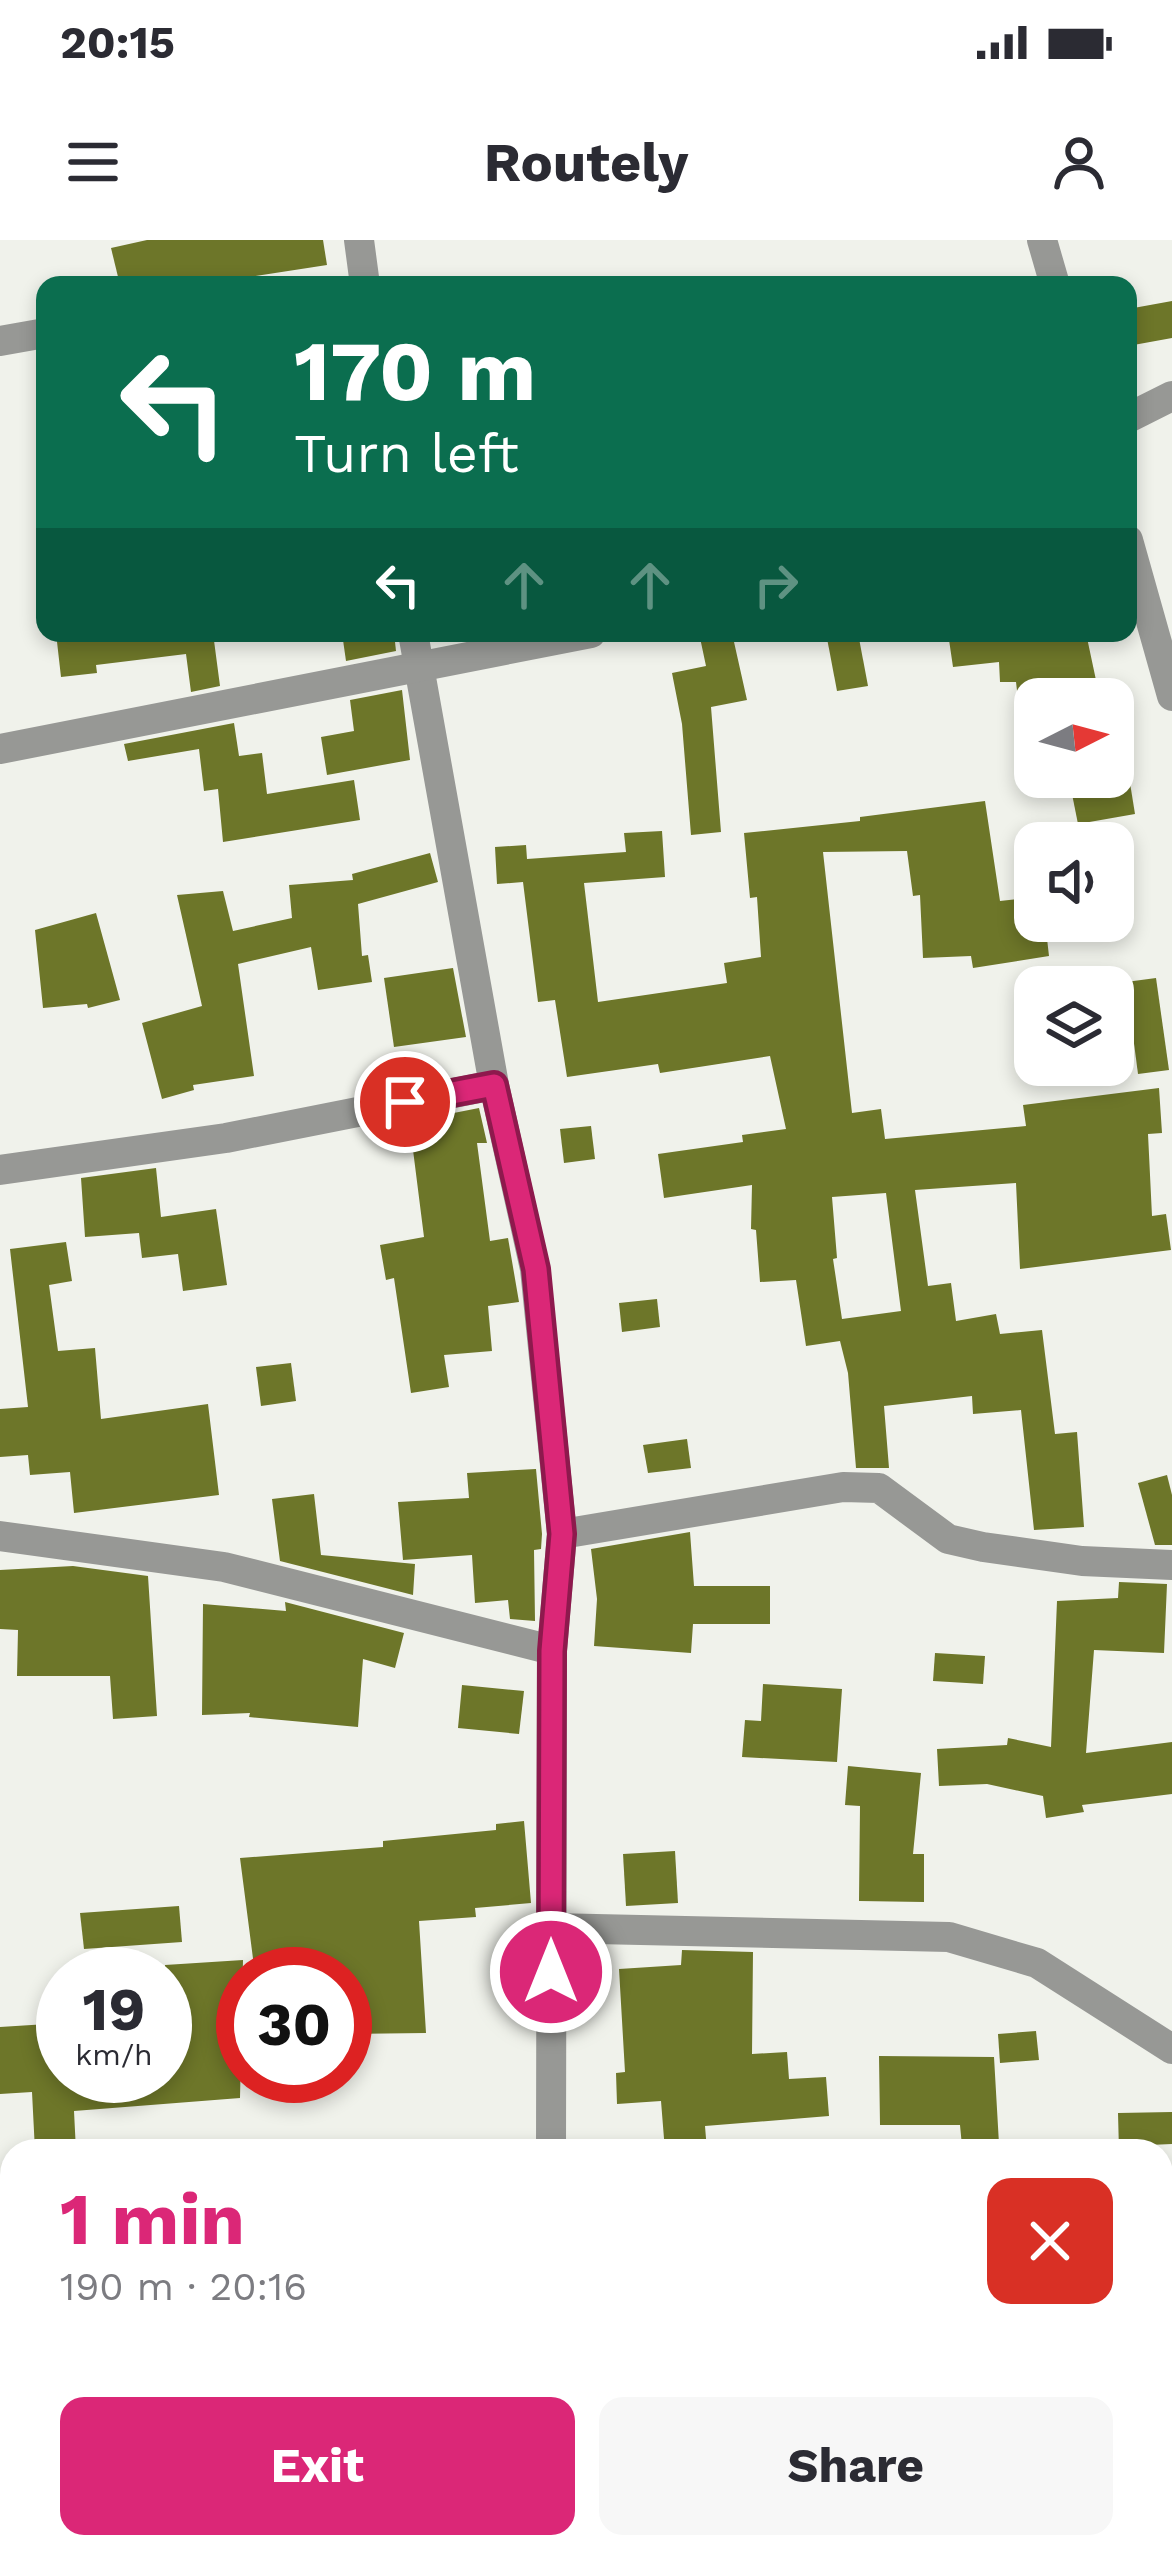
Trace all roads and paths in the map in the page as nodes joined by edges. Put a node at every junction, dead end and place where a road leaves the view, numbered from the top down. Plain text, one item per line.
1 (358, 240) edge
2 (1042, 240) edge
3 (356, 276) edge
4 (1052, 276) edge
5 (36, 335) edge
6 (0, 341) edge
7 (1172, 397) edge
8 (1137, 414) edge
9 (1137, 572) edge
10 (414, 642) edge
11 (547, 642) edge
12 (418, 668) junction
13 (1172, 696) edge
14 (0, 749) edge
15 (494, 1085) junction
16 (0, 1170) edge
17 (562, 1534) junction
18 (0, 1536) edge
19 (1172, 1565) edge
20 (552, 1651) junction
21 (551, 1928) junction
22 (1172, 2049) edge
23 (551, 2139) edge

1 - 3 street
2 - 4 street
5 - 6 street
7 - 8 street
9 - 13 street
10 - 12 street
11 - 12 street
12 - 14 street
12 - 15 street
15 - 16 street
15 - 17 street
17 - 19 street
17 - 20 street
18 - 20 street
20 - 21 street
21 - 22 street
21 - 23 street

